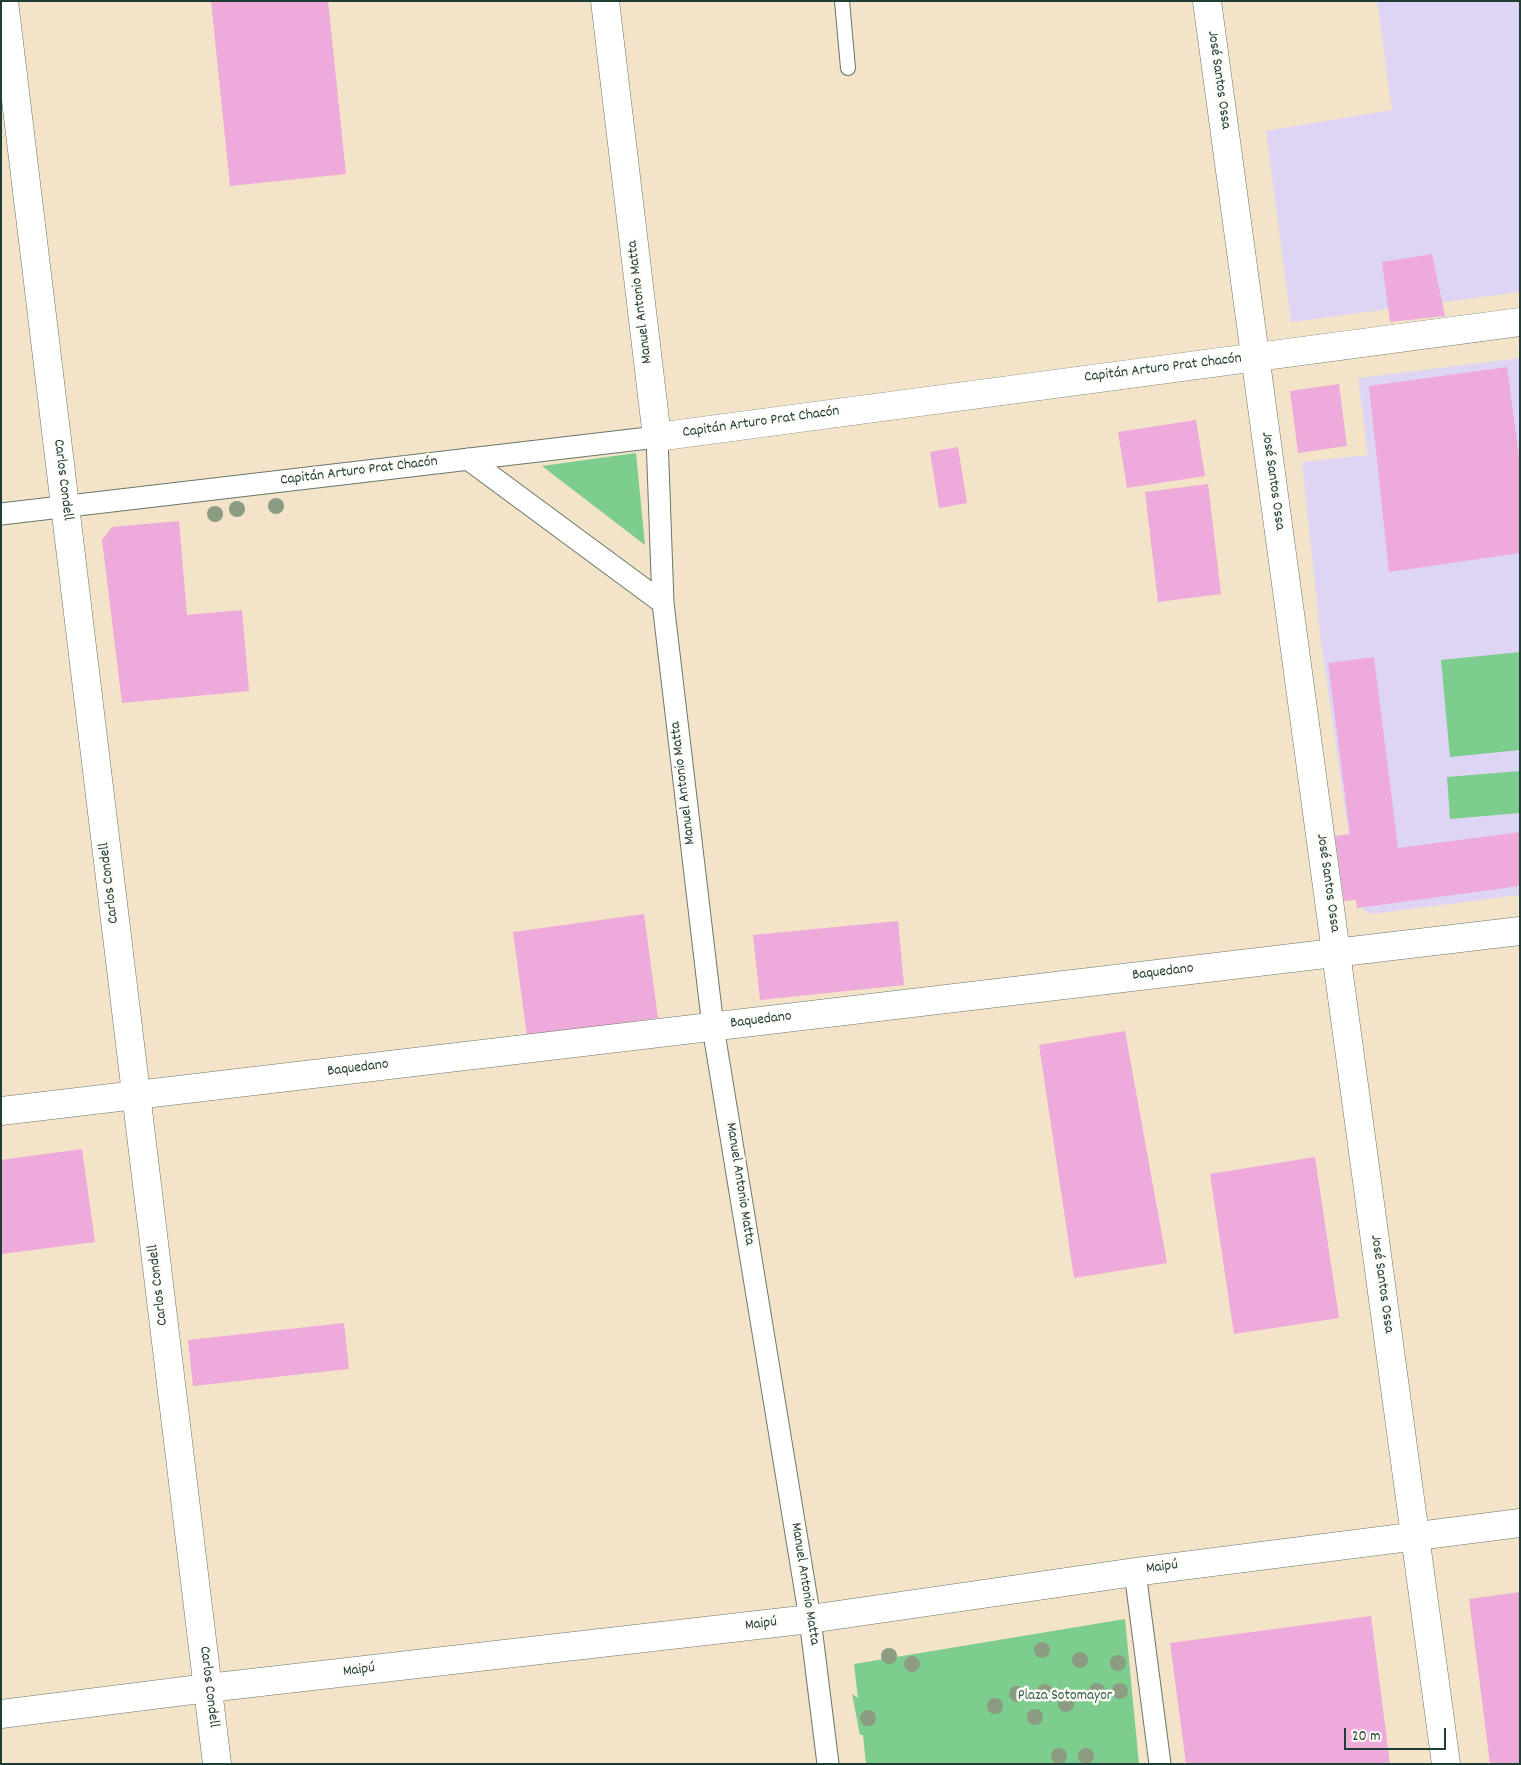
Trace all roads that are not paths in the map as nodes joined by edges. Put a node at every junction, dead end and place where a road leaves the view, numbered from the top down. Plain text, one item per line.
1 (4, 1) edge
2 (605, 1) edge
3 (842, 1) edge
4 (1207, 1) edge
5 (848, 68) dead end
6 (1520, 322) edge
7 (1255, 357) junction
8 (657, 437) junction
9 (468, 459) junction
10 (65, 506) junction
11 (1, 514) edge
12 (663, 603) junction
13 (1520, 931) edge
14 (1336, 953) junction
15 (713, 1027) junction
16 (136, 1095) junction
17 (1, 1111) edge
18 (1520, 1523) edge
19 (1415, 1537) junction
20 (1135, 1572) junction
21 (810, 1619) junction
22 (208, 1688) junction
23 (1, 1714) edge
24 (217, 1764) edge
25 (828, 1764) edge
26 (1160, 1764) edge
27 (1446, 1764) edge

1 - 10 street, Carlos Condell
2 - 8 street, Manuel Antonio Matta
3 - 5 lane
4 - 7 street, José Santos Ossa
6 - 7 street, Capitán Arturo Prat Chacón
7 - 8 street, Capitán Arturo Prat Chacón
7 - 14 street, José Santos Ossa
8 - 9 street, Capitán Arturo Prat Chacón
8 - 12 street, Manuel Antonio Matta
9 - 10 street, Capitán Arturo Prat Chacón
9 - 12 street
10 - 11 street, Capitán Arturo Prat Chacón
10 - 16 street, Carlos Condell
12 - 15 street, Manuel Antonio Matta
13 - 14 street, Baquedano
14 - 15 street, Baquedano
14 - 19 street, José Santos Ossa
15 - 16 street, Baquedano
15 - 21 street, Manuel Antonio Matta
16 - 17 street, Baquedano
16 - 22 street, Carlos Condell
18 - 19 street, Maipú
19 - 20 street, Maipú
19 - 27 street, José Santos Ossa
20 - 21 street, Maipú
20 - 26 street
21 - 22 street, Maipú
21 - 25 street, Manuel Antonio Matta
22 - 23 street, Maipú
22 - 24 street, Carlos Condell

